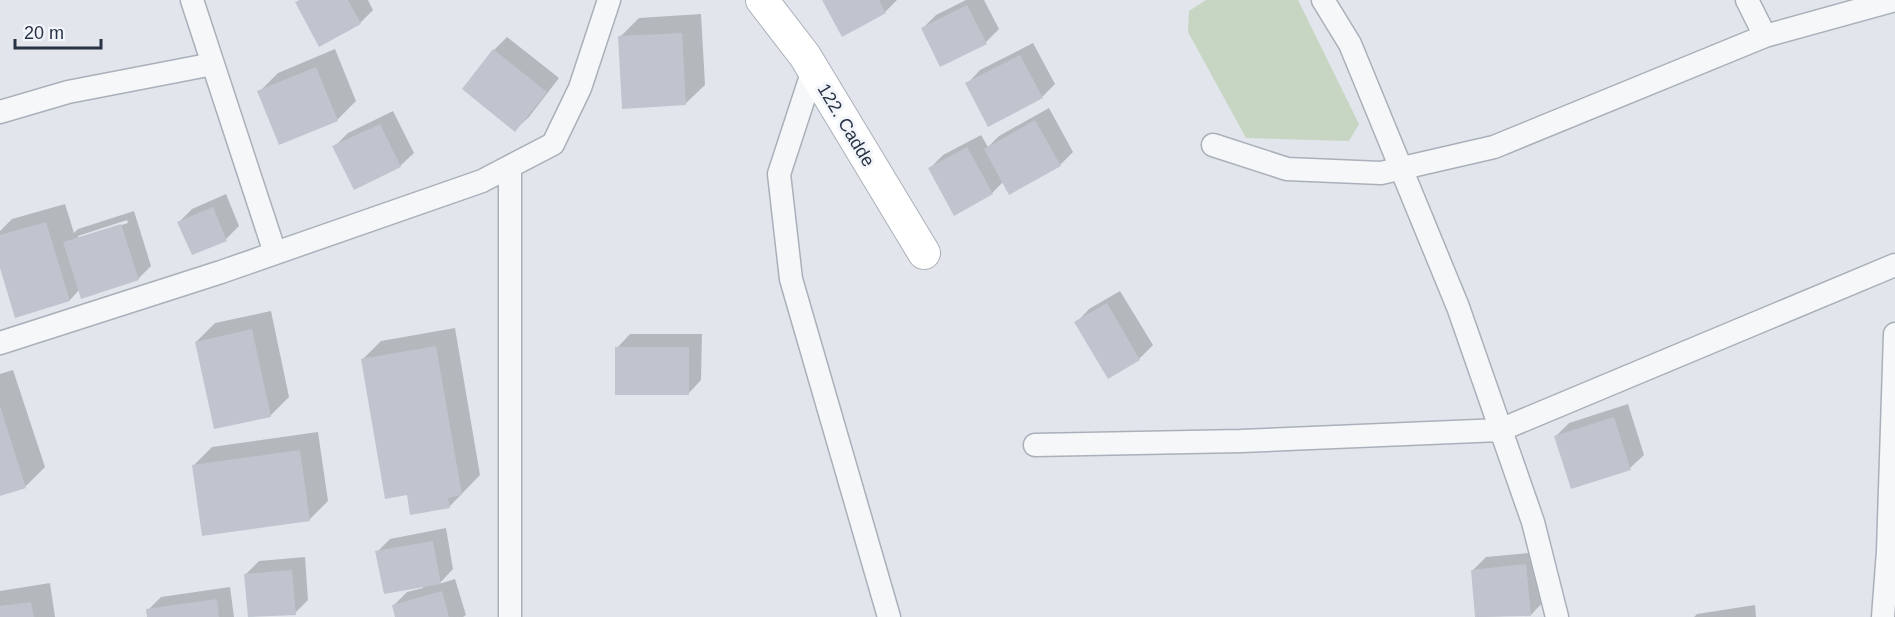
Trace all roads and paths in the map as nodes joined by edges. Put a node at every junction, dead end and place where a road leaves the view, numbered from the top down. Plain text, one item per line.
1 (192, 0) edge
2 (609, 0) edge
3 (762, 0) edge
4 (1323, 0) edge
5 (1747, 0) edge
6 (1895, 0) edge
7 (1765, 36) junction
8 (213, 64) junction
9 (813, 70) junction
10 (0, 112) edge
11 (1213, 146) dead end
12 (510, 167) junction
13 (1400, 168) junction
14 (275, 253) junction
15 (924, 253) dead end
16 (1895, 265) edge
17 (1895, 334) edge
18 (0, 344) edge
19 (1500, 430) junction
20 (1035, 445) dead end
21 (1891, 563) edge
22 (510, 617) edge
23 (889, 617) edge
24 (1557, 617) edge
25 (1882, 617) edge

1 - 8 street
2 - 12 street
3 - 9 street, 122. Cadde
4 - 13 street
5 - 7 street
6 - 7 street
7 - 13 street
8 - 10 street
8 - 14 street
9 - 15 street, 122. Cadde
9 - 23 street
11 - 13 street
12 - 14 street
12 - 22 street
13 - 19 street
14 - 18 street
16 - 19 street
17 - 21 street
19 - 20 street
19 - 24 street
21 - 25 street

